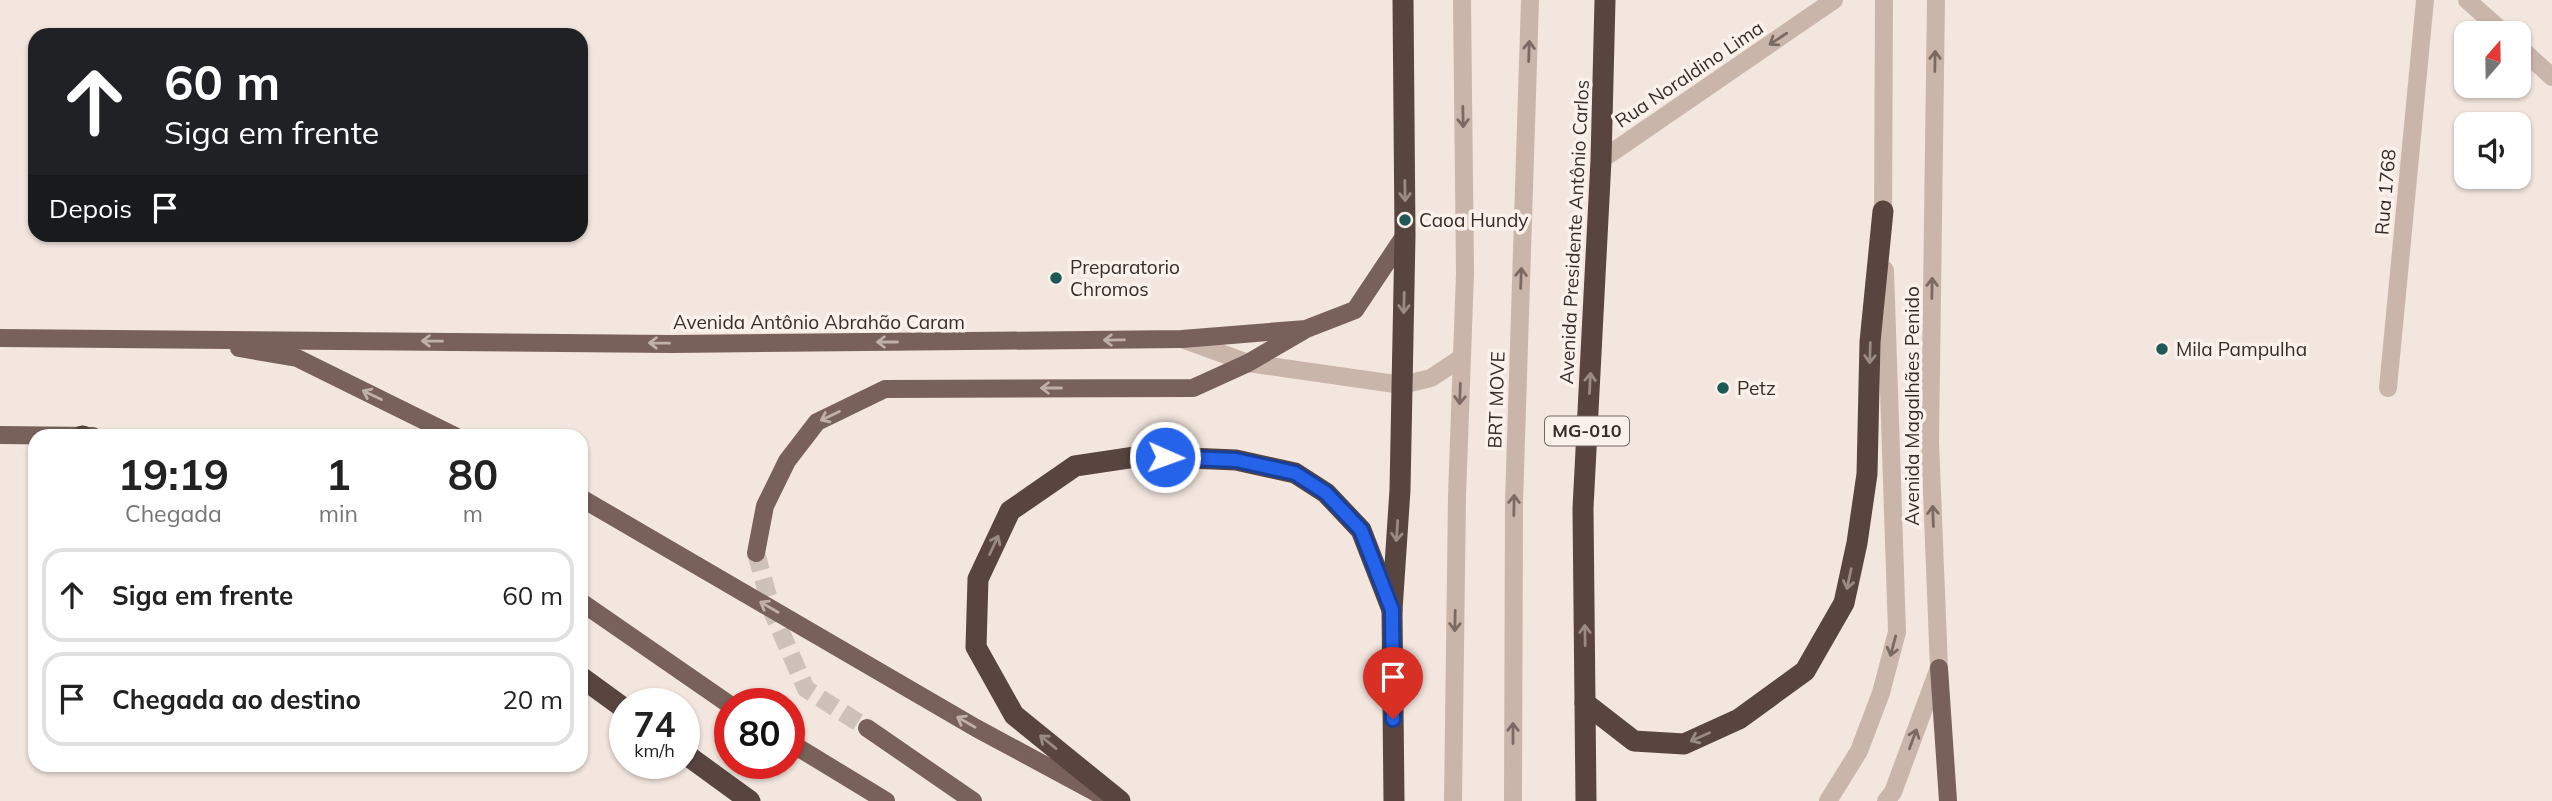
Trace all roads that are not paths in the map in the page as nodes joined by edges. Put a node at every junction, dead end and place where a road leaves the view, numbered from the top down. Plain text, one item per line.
1 (1402, 0) edge
2 (1462, 0) edge
3 (1530, 0) edge
4 (1605, 0) edge
5 (1834, 0) edge
6 (1884, 0) edge
7 (1936, 0) edge
8 (2425, 0) edge
9 (2467, 0) edge
10 (2491, 21) edge
11 (2531, 58) edge
12 (2552, 77) edge
13 (1601, 160) junction
14 (1883, 212) junction
15 (1405, 235) junction
16 (1307, 329) junction
17 (0, 338) edge
18 (189, 339) junction
19 (1182, 339) junction
20 (1461, 358) junction
21 (1248, 363) junction
22 (1402, 386) junction
23 (2388, 388) dead end
24 (441, 429) edge
25 (0, 435) edge
26 (28, 435) edge
27 (588, 502) edge
28 (756, 553) tunnel mouth
29 (588, 607) edge
30 (1392, 610) junction
31 (1939, 668) junction
32 (588, 682) edge
33 (714, 694) edge
34 (609, 697) edge
35 (1586, 703) junction
36 (867, 729) tunnel mouth
37 (805, 751) edge
38 (700, 764) edge
39 (750, 801) edge
40 (886, 801) edge
41 (973, 801) edge
42 (1112, 801) edge
43 (1120, 801) edge
44 (1394, 801) edge
45 (1453, 801) edge
46 (1513, 801) edge
47 (1586, 801) edge
48 (1828, 801) edge
49 (1886, 801) edge
50 (1948, 801) edge

1 -> 15 highway
2 -> 20 street, BRT MOVE
46 -> 3 street, BRT MOVE
4 - 13 highway, Avenida Presidente Antônio Carlos / MG-010
5 -> 13 street, Rua Noraldino Lima
6 - 14 street, Avenida Magalhães Penido
31 -> 7 street, Avenida Magalhães Penido
8 - 23 street, Rua 1768
9 - 10 street
11 - 12 street
35 -> 13 highway, Avenida Presidente Antônio Carlos / MG-010
14 -> 35 highway
14 -> 48 street, Avenida Magalhães Penido
15 - 16 main road, Avenida Antônio Abrahão Caram
15 -> 22 highway
16 - 19 main road, Avenida Antônio Abrahão Caram
16 - 21 main road
17 - 18 main road, Avenida Antônio Abrahão Caram
19 -> 18 main road, Avenida Antônio Abrahão Caram
24 -> 18 main road, Avenida Antônio Abrahão Caram
19 - 21 street
20 - 22 street
20 -> 45 street, BRT MOVE
21 - 22 street
21 -> 28 main road
22 -> 30 highway
25 - 26 main road
42 -> 27 main road
29 - 33 main road
43 -> 30 highway
30 - 44 highway
49 -> 31 street, Avenida Magalhães Penido
31 - 50 main road
32 - 34 highway
35 - 47 highway, Avenida Presidente Antônio Carlos / MG-010
36 - 41 main road
37 - 40 main road
38 - 39 highway

